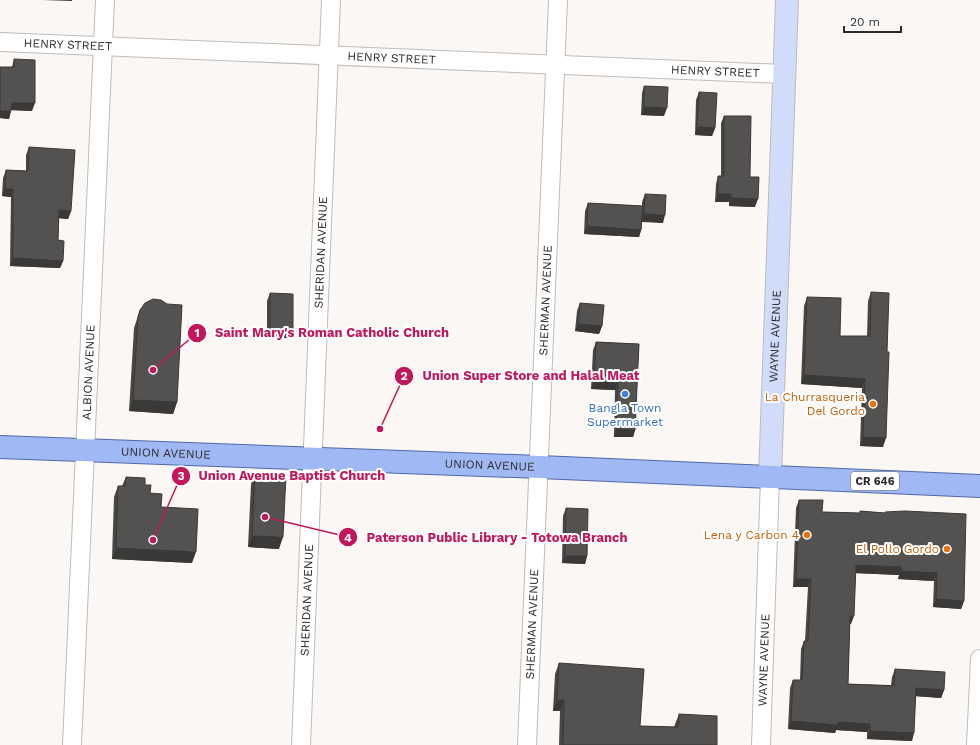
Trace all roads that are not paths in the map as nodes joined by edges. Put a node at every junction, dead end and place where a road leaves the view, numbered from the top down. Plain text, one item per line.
1 (105, 0) edge
2 (331, 0) edge
3 (558, 0) edge
4 (787, 0) edge
5 (0, 42) edge
6 (104, 46) junction
7 (329, 54) junction
8 (555, 66) junction
9 (784, 74) junction
10 (0, 447) edge
11 (84, 450) junction
12 (312, 459) junction
13 (540, 467) junction
14 (770, 477) junction
15 (980, 486) edge
16 (980, 659) edge
17 (72, 745) edge
18 (301, 745) edge
19 (527, 745) edge
20 (760, 745) edge
21 (976, 745) edge

1 - 6 street, ALBION AVENUE
2 - 7 street, SHERIDAN AVENUE
3 - 8 street, SHERMAN AVENUE
4 - 9 main road, WAYNE AVENUE
5 - 6 street, HENRY STREET
6 - 7 street, HENRY STREET
6 - 11 street, ALBION AVENUE
7 - 8 street, HENRY STREET
7 - 12 street, SHERIDAN AVENUE
8 - 9 street, HENRY STREET
8 - 13 street, SHERMAN AVENUE
9 - 14 main road, WAYNE AVENUE
10 - 11 main road, UNION AVENUE / CR 646
11 - 12 main road, UNION AVENUE / CR 646
11 - 17 street, ALBION AVENUE
12 - 13 main road, UNION AVENUE / CR 646
12 - 18 street, SHERIDAN AVENUE
13 - 14 main road, UNION AVENUE / CR 646
13 - 19 street, SHERMAN AVENUE
14 - 15 main road, UNION AVENUE / CR 646
14 - 20 street, WAYNE AVENUE
16 - 21 street

